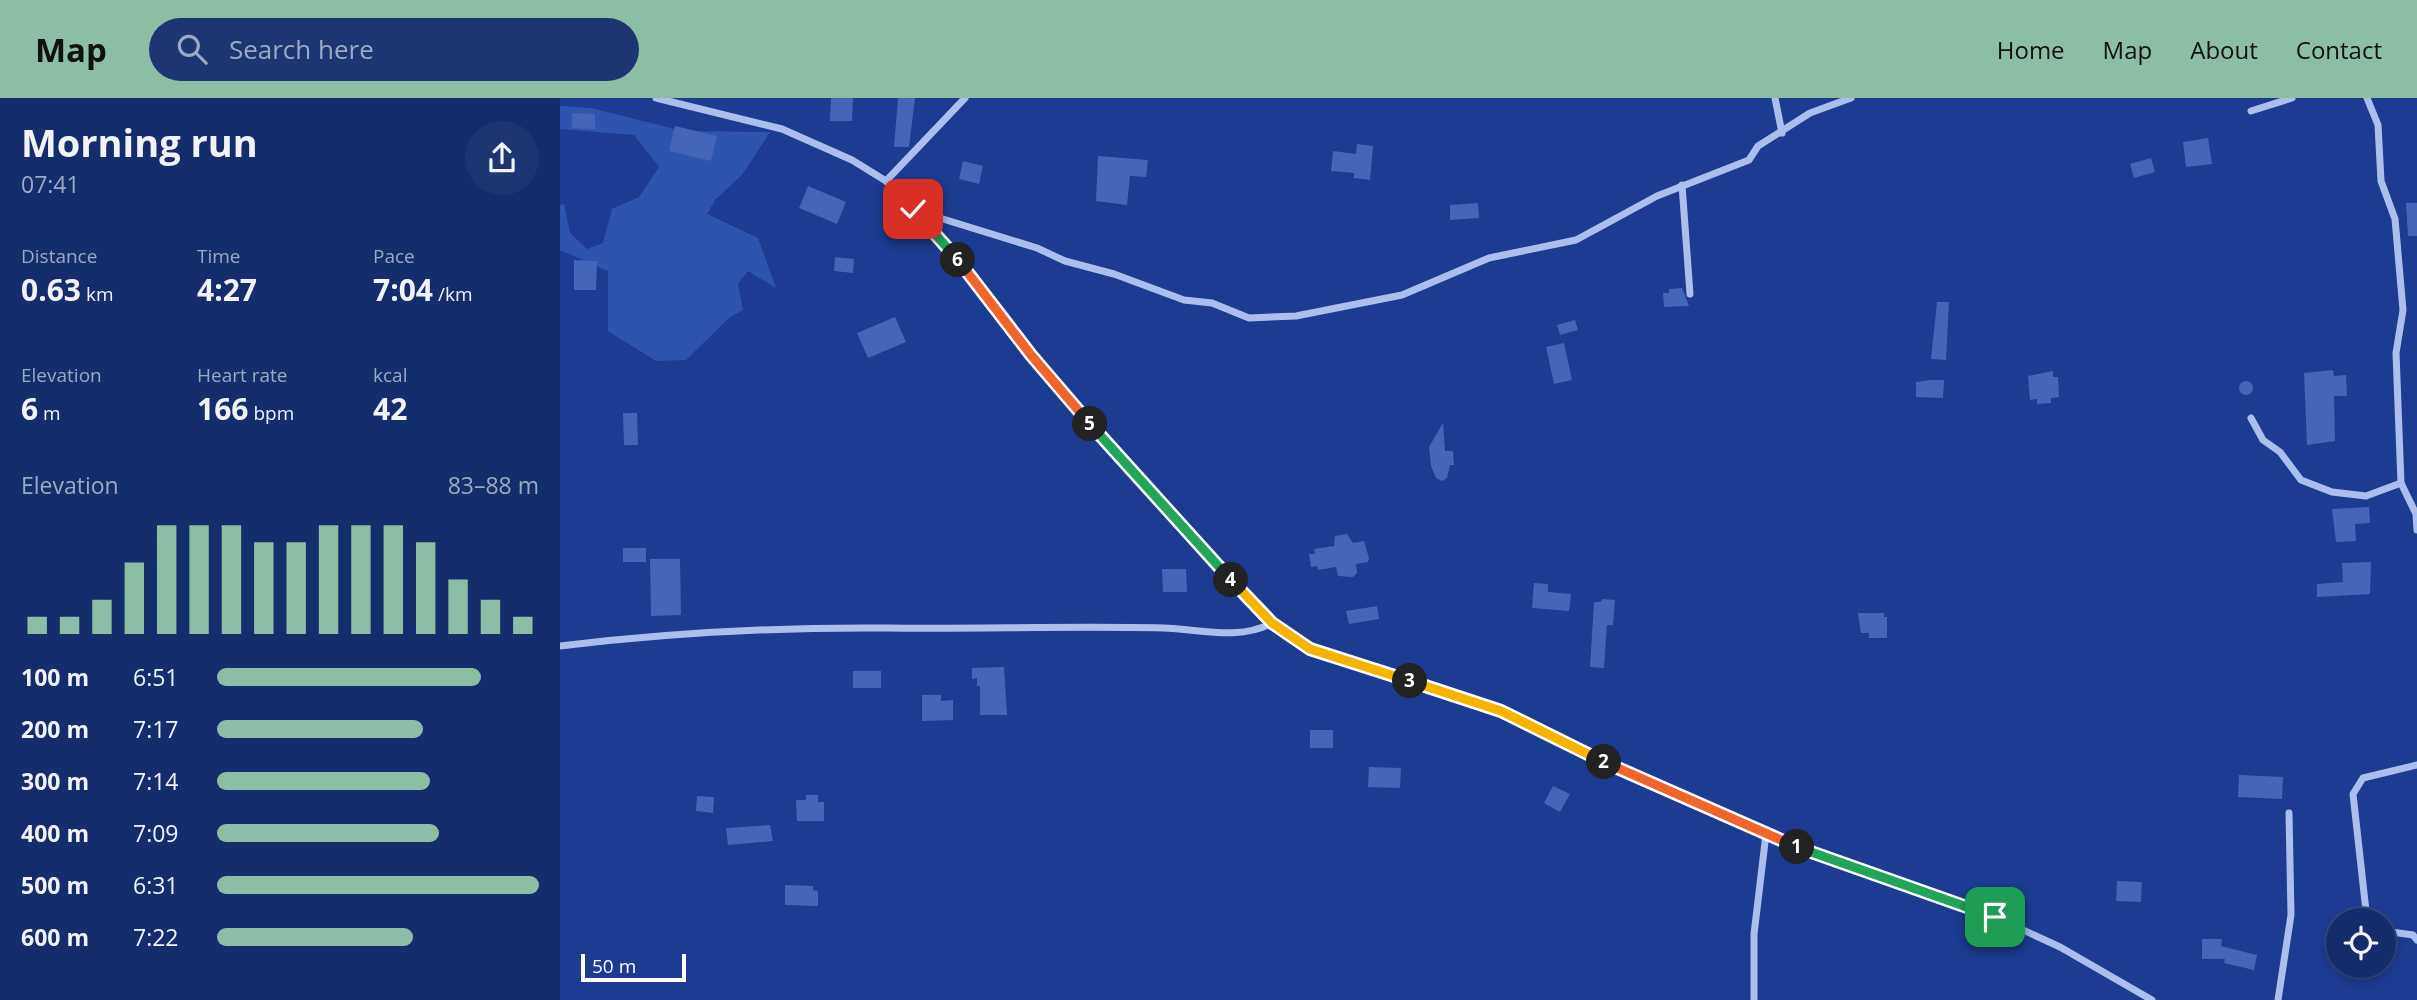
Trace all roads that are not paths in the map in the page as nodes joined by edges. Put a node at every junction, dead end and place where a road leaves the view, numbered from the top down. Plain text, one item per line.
1 (656, 98) edge
2 (965, 98) edge
3 (1775, 98) edge
4 (1851, 98) edge
5 (2292, 98) edge
6 (2367, 98) edge
7 (2251, 111) dead end
8 (1782, 133) junction
9 (886, 181) junction
10 (1682, 185) junction
11 (913, 209) junction
12 (1690, 294) dead end
13 (2251, 418) dead end
14 (2401, 483) junction
15 (2417, 514) edge
16 (2417, 530) edge
17 (1272, 623) junction
18 (560, 646) edge
19 (2417, 765) edge
20 (2290, 813) dead end
21 (1766, 834) junction
22 (2366, 908) edge
23 (2396, 933) edge
24 (2417, 940) edge
25 (1754, 1000) edge
26 (2152, 1000) edge
27 (2278, 1000) edge

1 - 9 street
2 - 9 street
3 - 8 street
4 - 8 street
5 - 7 street
6 - 14 street
8 - 10 street
9 - 11 street
10 - 11 street
10 - 12 street
11 - 17 street
13 - 14 street
14 - 15 street
15 - 16 street
17 - 18 street
17 - 21 street
19 - 22 street
20 - 27 street
21 - 25 street
21 - 26 street
23 - 24 street

